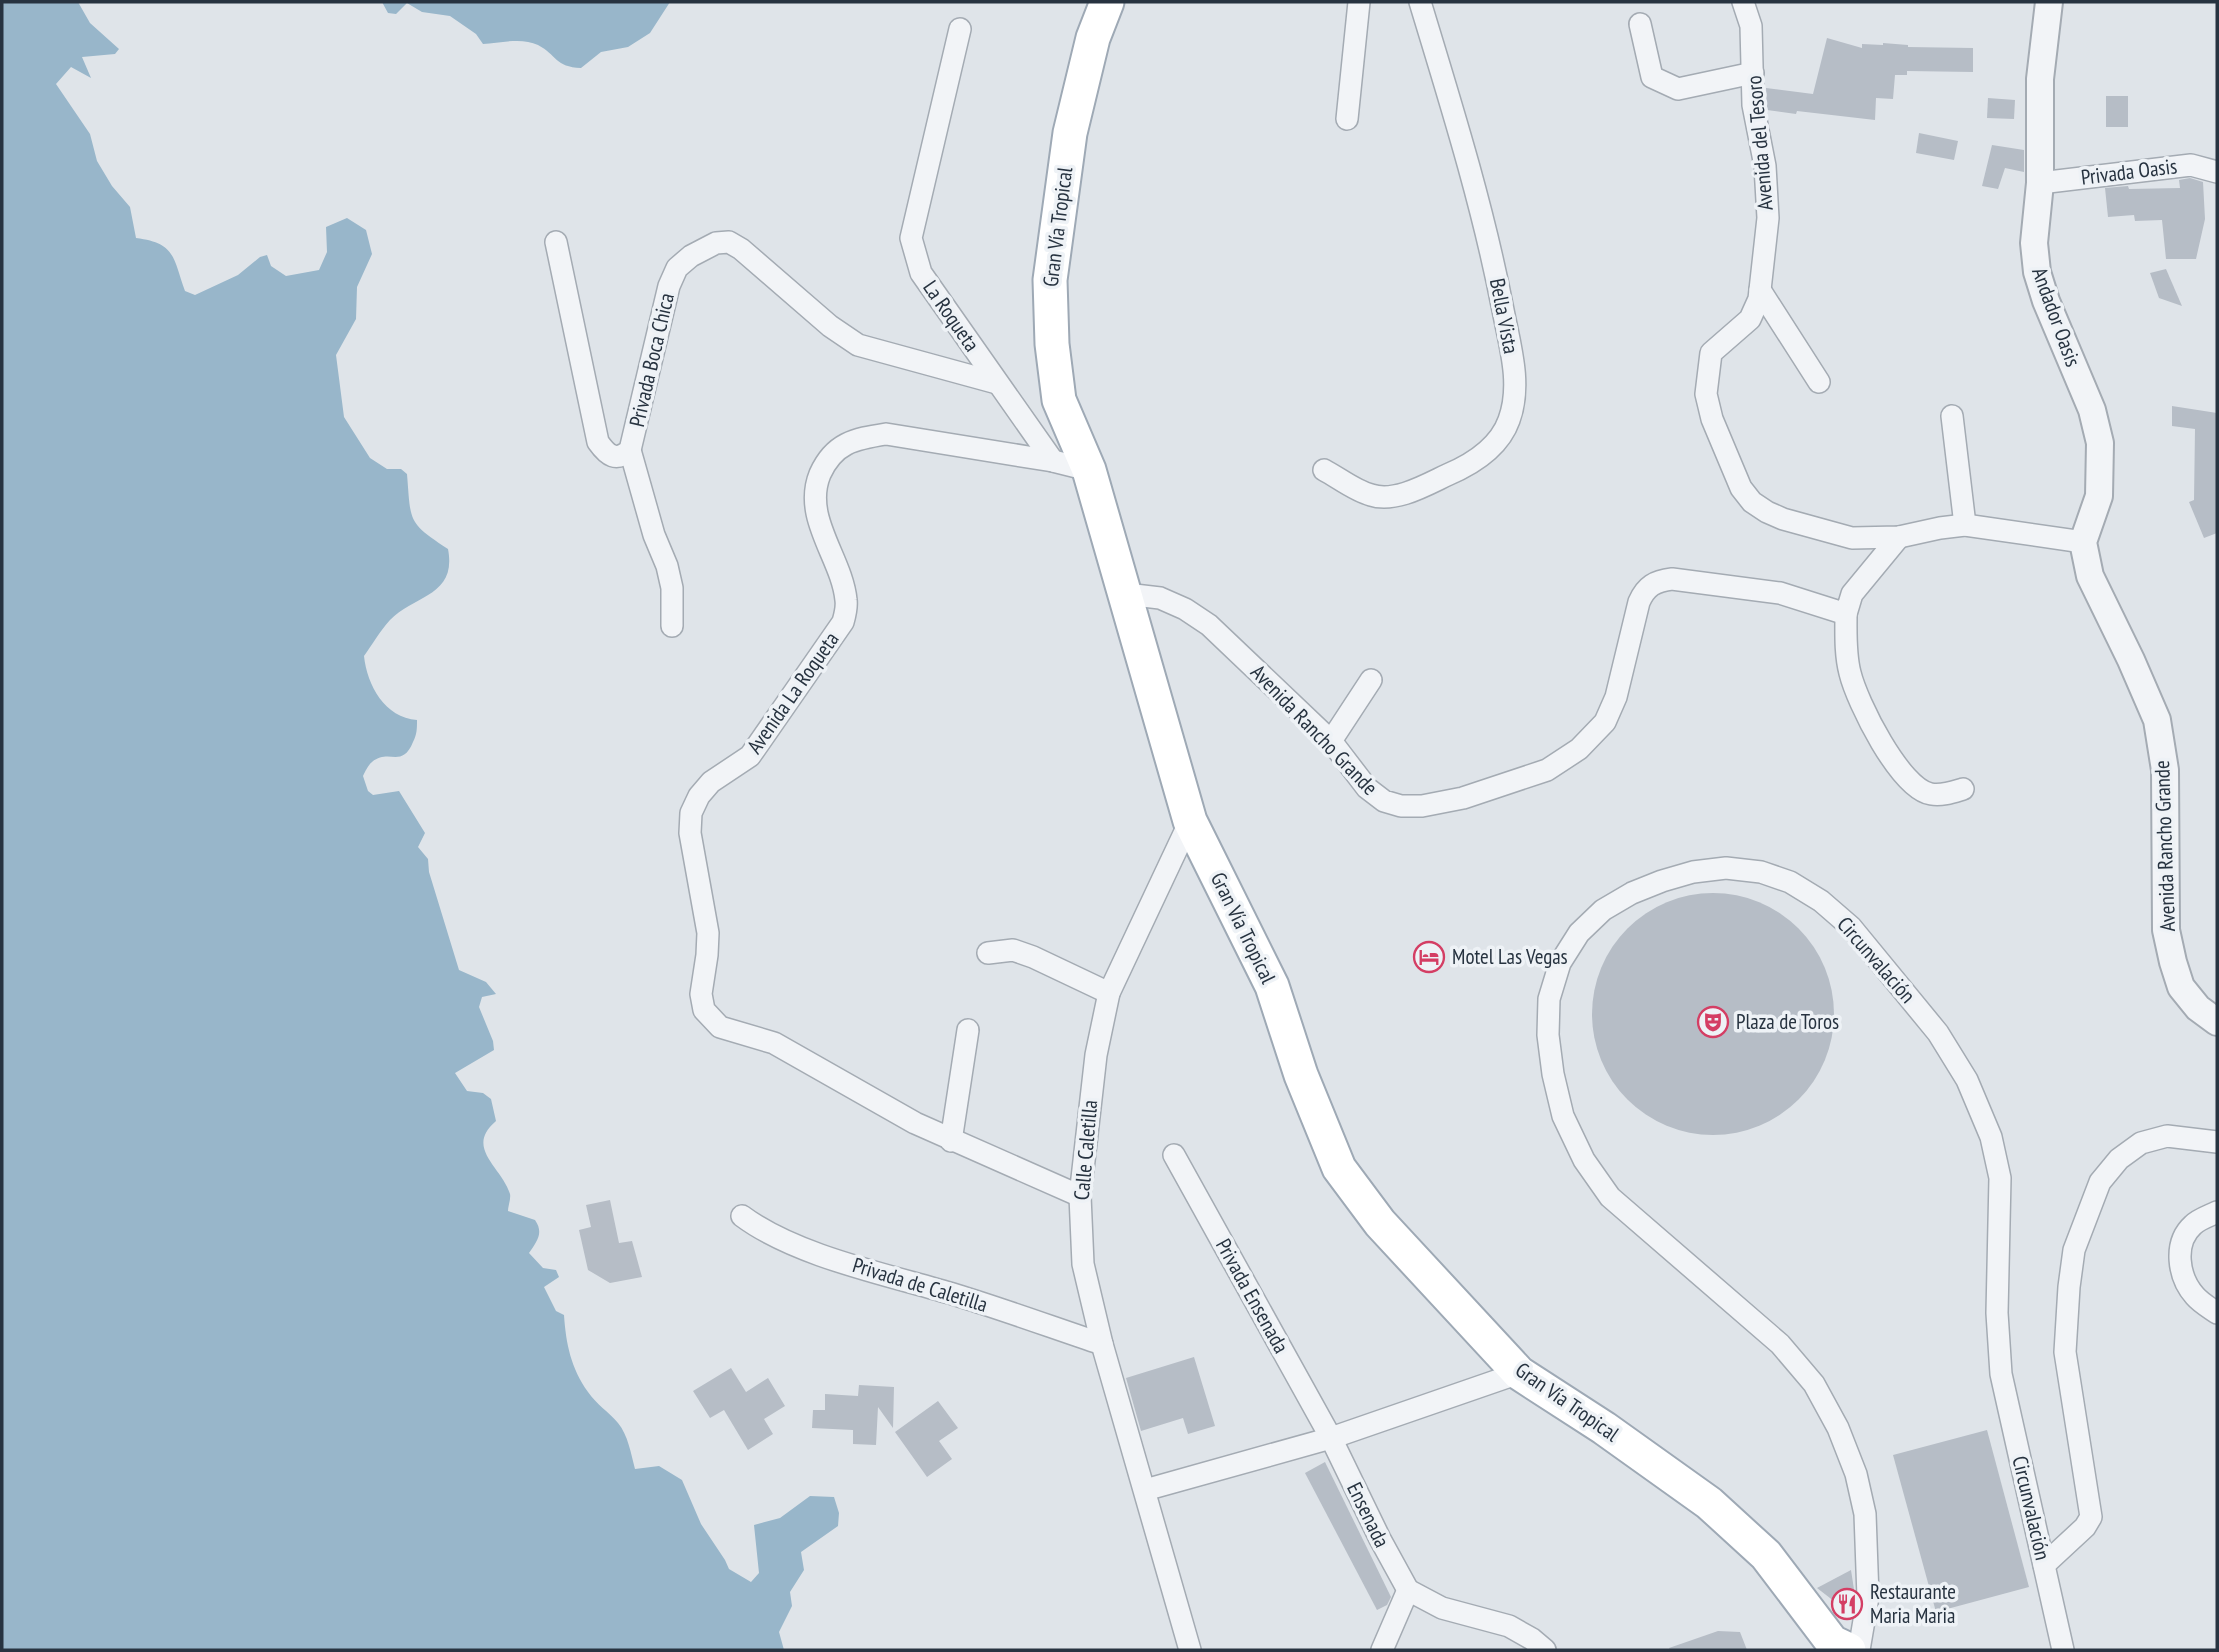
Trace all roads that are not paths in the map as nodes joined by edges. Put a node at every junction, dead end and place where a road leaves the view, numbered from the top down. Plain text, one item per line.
1 (1107, 2) edge
2 (1360, 2) edge
3 (1420, 2) edge
4 (1743, 2) edge
5 (2049, 2) edge
6 (1640, 24) dead end
7 (960, 29) dead end
8 (1753, 73) junction
9 (1347, 119) dead end
10 (2217, 172) edge
11 (2040, 183) junction
12 (556, 242) dead end
13 (1760, 290) junction
14 (1819, 382) dead end
15 (997, 383) junction
16 (1952, 416) dead end
17 (631, 450) junction
18 (1053, 461) junction
19 (1089, 470) junction
20 (1324, 470) dead end
21 (1965, 525) junction
22 (1899, 537) junction
23 (2083, 542) junction
24 (1126, 594) junction
25 (1846, 614) junction
26 (672, 626) dead end
27 (1371, 680) dead end
28 (1331, 741) junction
29 (1963, 789) dead end
30 (1190, 821) junction
31 (988, 953) dead end
32 (1109, 993) junction
33 (2217, 1022) edge
34 (968, 1030) dead end
35 (951, 1140) junction
36 (2217, 1142) edge
37 (1174, 1155) dead end
38 (1080, 1196) junction
39 (2217, 1212) edge
40 (742, 1216) dead end
41 (2217, 1313) edge
42 (1102, 1344) junction
43 (1519, 1373) junction
44 (1331, 1438) junction
45 (1145, 1490) junction
46 (2044, 1565) junction
47 (1408, 1590) junction
48 (1190, 1650) edge
49 (1382, 1650) edge
50 (1545, 1650) edge
51 (1849, 1650) edge
52 (1858, 1650) edge
53 (2063, 1650) edge

1 - 19 main road, Gran Vía Tropical
2 - 9 street
3 - 20 street, Bella Vista
4 - 8 street, Avenida del Tesoro
5 - 11 street, Andador Oasis
6 - 8 street
7 - 15 street, La Roqueta
8 - 13 street, Avenida del Tesoro
10 - 11 street, Privada Oasis
11 - 23 street, Andador Oasis
12 - 17 street, Privada Boca Chica
13 - 14 street
13 - 22 street, Avenida del Tesoro
15 - 17 street, Privada Boca Chica
15 - 18 street, La Roqueta
16 - 21 street
17 - 26 street
18 - 19 street, Avenida La Roqueta
18 - 35 street, Avenida La Roqueta
19 - 24 main road, Gran Vía Tropical
21 - 22 street, Avenida del Tesoro
21 - 23 street, Avenida del Tesoro
22 - 25 street
23 - 33 street, Avenida Rancho Grande
24 - 28 street, Avenida Rancho Grande
24 - 30 main road, Gran Vía Tropical
25 - 28 street, Avenida Rancho Grande
25 - 29 street
27 - 28 street
30 - 32 street, Calle Caletilla
30 - 43 main road, Gran Vía Tropical
31 - 32 street
32 - 38 street, Calle Caletilla
34 - 35 street
35 - 38 street, Avenida La Roqueta
36 - 46 street
37 - 44 street, Privada Ensenada
38 - 42 street, Calle Caletilla
39 - 41 street
40 - 42 street, Privada de Caletilla
42 - 45 street, Calle Caletilla
43 - 44 street
43 - 51 main road, Gran Vía Tropical
44 - 45 street
44 - 47 street, Ensenada
45 - 48 street, Calle Caletilla
46 - 52 street, Circunvalación
46 - 53 street, Circunvalación
47 - 49 street
47 - 50 street

